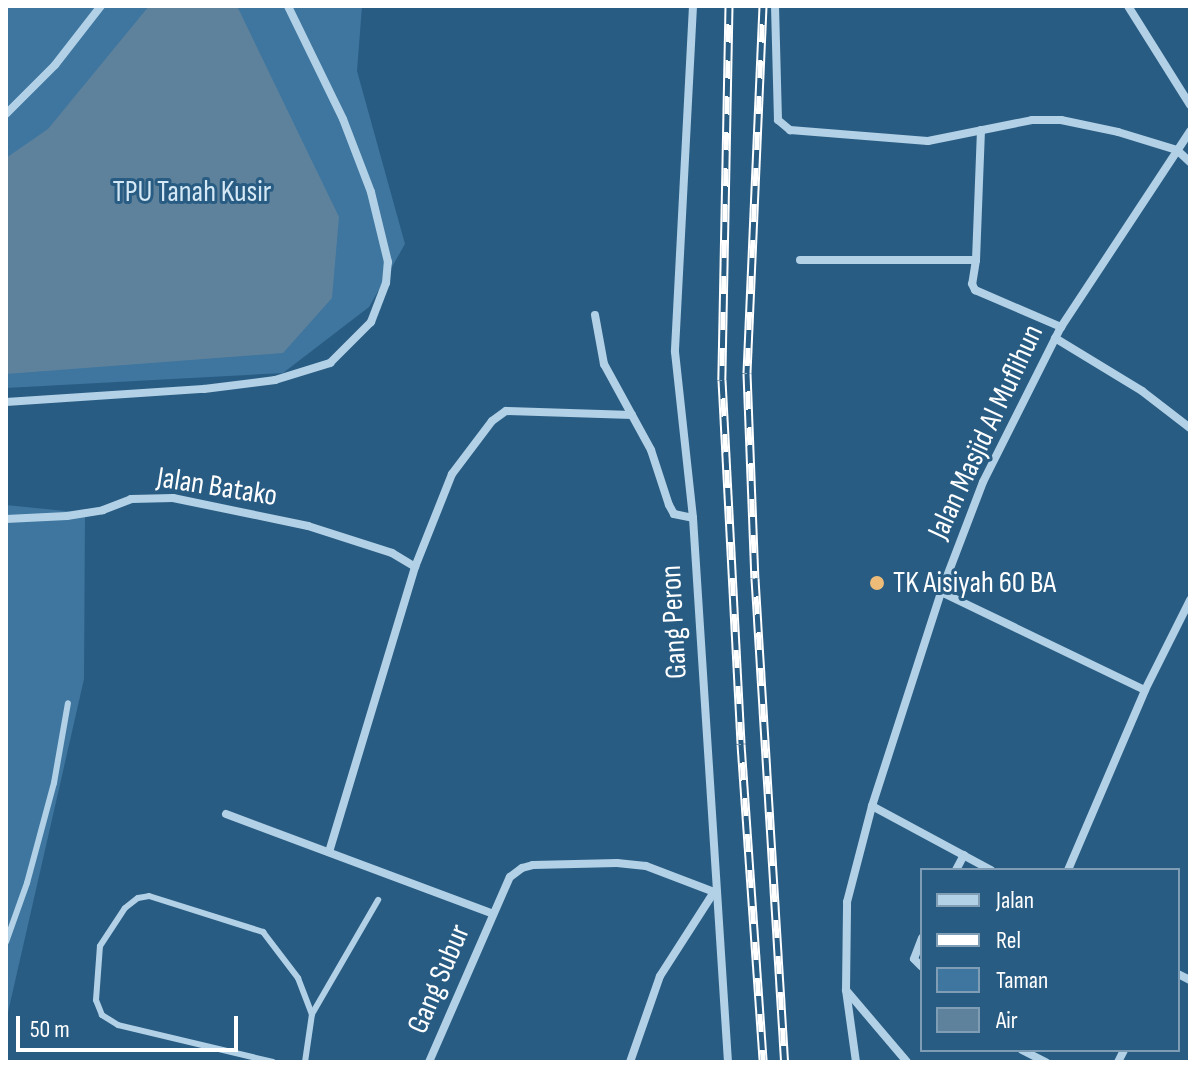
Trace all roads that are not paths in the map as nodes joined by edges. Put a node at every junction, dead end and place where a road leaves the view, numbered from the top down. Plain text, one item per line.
1 (101, 6) edge
2 (288, 6) edge
3 (693, 6) edge
4 (775, 6) edge
5 (1128, 6) edge
6 (1190, 105) edge
7 (6, 114) edge
8 (981, 130) junction
9 (1190, 131) edge
10 (1177, 150) junction
11 (1190, 162) edge
12 (800, 260) dead end
13 (976, 260) junction
14 (595, 315) dead end
15 (1061, 327) junction
16 (1055, 338) junction
17 (6, 402) edge
18 (632, 415) junction
19 (1190, 428) edge
20 (693, 518) junction
21 (6, 519) edge
22 (415, 567) junction
23 (941, 592) junction
24 (1190, 600) edge
25 (1187, 611) edge
26 (1145, 690) junction
27 (68, 703) dead end
28 (872, 806) junction
29 (226, 814) dead end
30 (329, 852) junction
31 (964, 855) junction
32 (957, 868) edge
33 (987, 868) edge
34 (1069, 868) edge
35 (714, 892) junction
36 (378, 900) dead end
37 (493, 914) junction
38 (6, 942) edge
39 (920, 943) edge
40 (920, 965) edge
41 (846, 990) junction
42 (312, 1014) junction
43 (1026, 1052) edge
44 (273, 1062) edge
45 (305, 1062) edge
46 (429, 1062) edge
47 (630, 1062) edge
48 (728, 1062) edge
49 (856, 1062) edge
50 (907, 1062) edge
51 (1046, 1062) edge

1 - 7 street
2 - 17 street
3 - 20 street, Gang Peron
4 - 8 street
5 - 6 street
8 - 10 street
8 - 13 street
9 - 10 street, Jalan Masjid Al Muflihun
10 - 11 street
10 - 15 street, Jalan Masjid Al Muflihun
12 - 13 street
13 - 15 street
14 - 18 street
15 - 16 street, Jalan Masjid Al Muflihun
16 - 19 street
16 - 23 street, Jalan Masjid Al Muflihun
18 - 20 street
18 - 22 street
20 - 35 street, Gang Peron
21 - 22 street, Jalan Batako
22 - 30 street
23 - 26 street
23 - 28 street, Jalan Masjid Al Muflihun
24 - 25 street
25 - 26 street
26 - 34 street
27 - 38 lane
28 - 31 street
28 - 41 street, Jalan Masjid Al Muflihun
29 - 30 street
30 - 37 street
31 - 32 street
31 - 33 street
35 - 37 street, Gang Subur
35 - 47 street
35 - 48 street, Gang Peron
36 - 42 lane
37 - 46 street, Gang Subur
39 - 40 street
41 - 49 street, Jalan Masjid Al Muflihun
41 - 50 street
42 - 44 lane
42 - 45 lane
43 - 51 street

